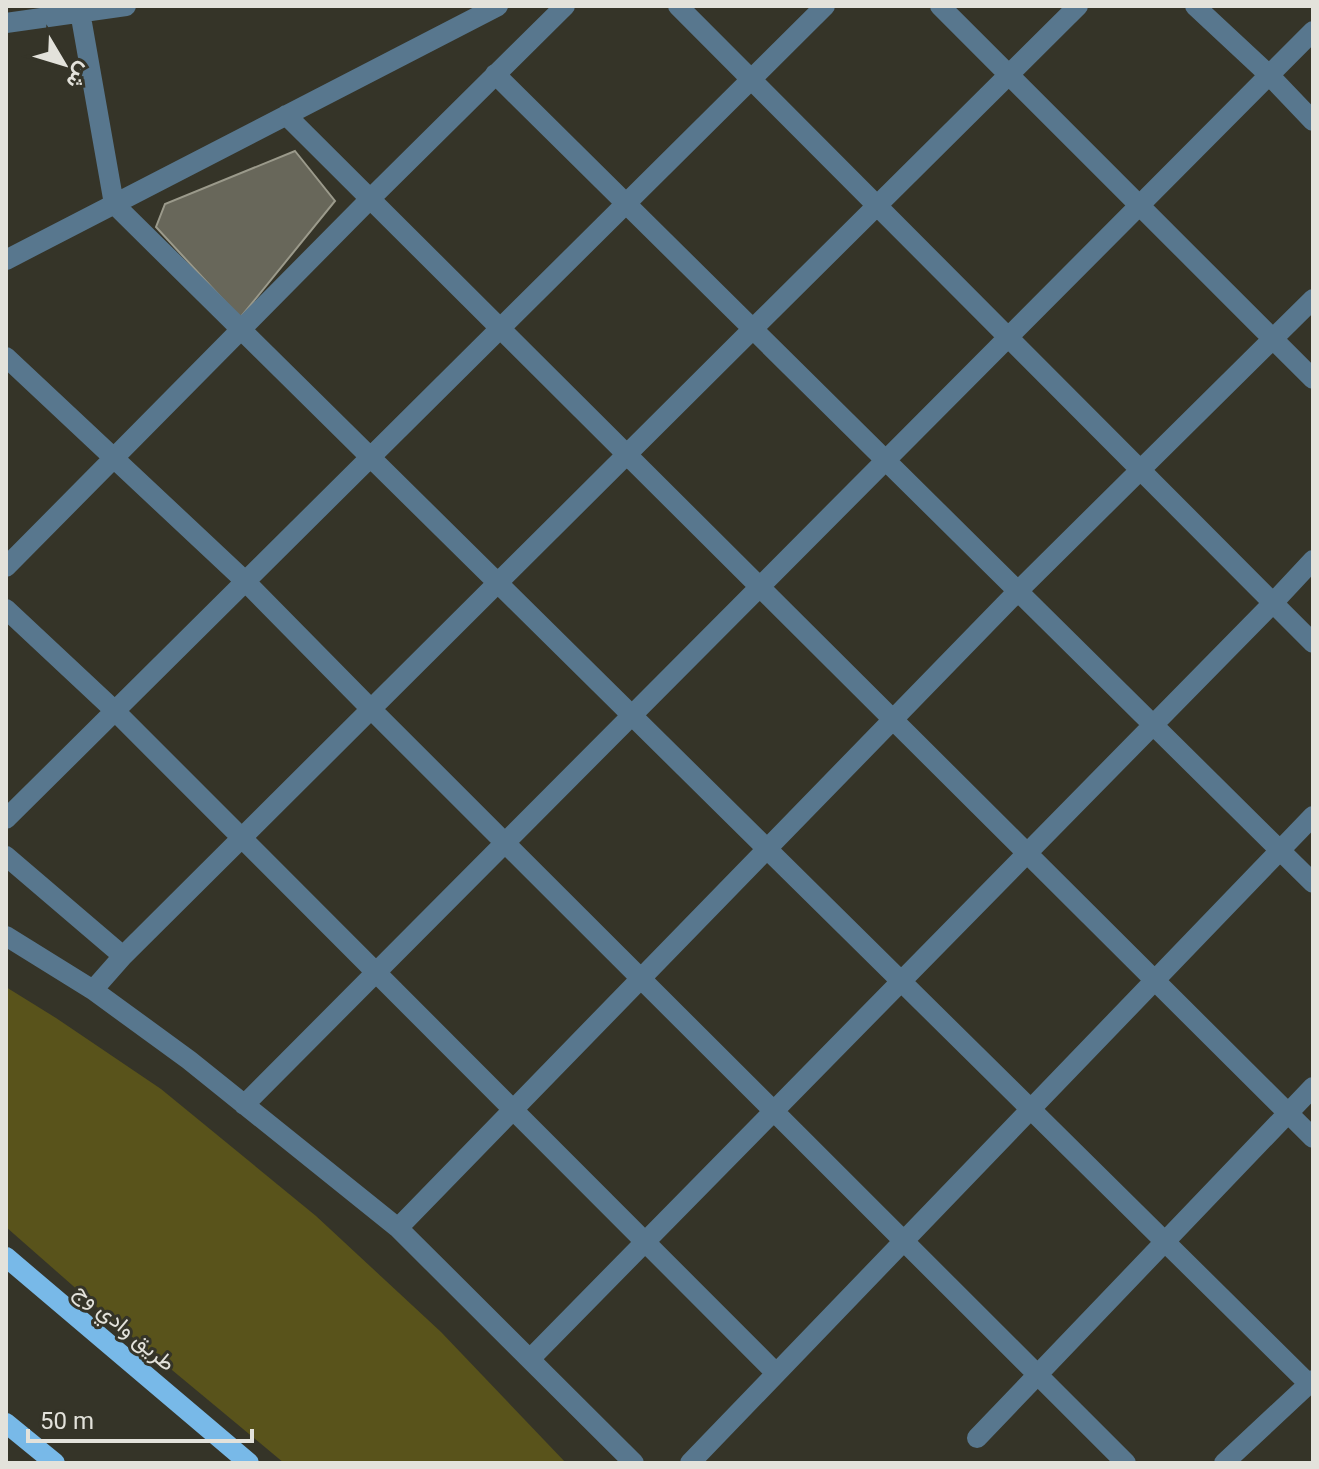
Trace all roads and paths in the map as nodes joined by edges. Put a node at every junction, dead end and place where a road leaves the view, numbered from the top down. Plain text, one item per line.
1 (126, 6) edge
2 (498, 6) edge
3 (565, 6) edge
4 (678, 6) edge
5 (825, 6) edge
6 (940, 6) edge
7 (1078, 6) edge
8 (1195, 6) edge
9 (80, 9) edge
10 (6, 23) edge
11 (1313, 31) edge
12 (495, 74) junction
13 (1009, 75) junction
14 (1269, 75) junction
15 (751, 79) junction
16 (286, 115) junction
17 (1313, 121) edge
18 (370, 199) junction
19 (114, 204) junction
20 (626, 204) junction
21 (1140, 205) junction
22 (878, 207) junction
23 (6, 260) edge
24 (1313, 299) edge
25 (500, 328) junction
26 (754, 329) junction
27 (241, 330) junction
28 (1008, 337) junction
29 (1274, 338) junction
30 (6, 357) edge
31 (1313, 379) edge
32 (627, 455) junction
33 (370, 457) junction
34 (114, 458) junction
35 (886, 459) junction
36 (1141, 470) junction
37 (1313, 560) edge
38 (6, 567) edge
39 (245, 581) junction
40 (498, 583) junction
41 (760, 587) junction
42 (1019, 590) junction
43 (1273, 603) junction
44 (6, 609) edge
45 (1313, 643) edge
46 (370, 708) junction
47 (114, 710) junction
48 (632, 715) junction
49 (893, 719) junction
50 (1154, 724) junction
51 (1313, 816) edge
52 (6, 819) edge
53 (241, 838) junction
54 (505, 843) junction
55 (767, 849) junction
56 (1280, 850) junction
57 (1027, 853) junction
58 (6, 856) edge
59 (1313, 883) edge
60 (6, 936) edge
61 (123, 956) junction
62 (375, 973) junction
63 (641, 978) junction
64 (1155, 980) junction
65 (901, 981) junction
66 (93, 990) junction
67 (1313, 1087) edge
68 (244, 1105) junction
69 (1031, 1109) junction
70 (513, 1110) junction
71 (774, 1111) junction
72 (1288, 1113) junction
73 (1313, 1138) edge
74 (398, 1228) junction
75 (904, 1241) junction
76 (1165, 1241) junction
77 (644, 1242) junction
78 (6, 1257) edge
79 (530, 1359) junction
80 (776, 1373) junction
81 (1038, 1375) junction
82 (1311, 1382) edge
83 (6, 1423) edge
84 (977, 1438) dead end
85 (55, 1463) edge
86 (249, 1463) edge
87 (634, 1463) edge
88 (690, 1463) edge
89 (1126, 1463) edge
90 (1224, 1463) edge

1 - 9 street
2 - 16 street
3 - 12 street
4 - 15 street
5 - 15 street
6 - 13 street
7 - 13 street
8 - 14 street
9 - 10 street
9 - 19 street
11 - 14 street
12 - 18 street
12 - 20 street
13 - 21 street
13 - 22 street
14 - 17 street
14 - 21 street
15 - 20 street
15 - 22 street
16 - 18 street
16 - 19 street
18 - 25 street
18 - 27 street
19 - 23 street
19 - 27 street
20 - 25 street
20 - 26 street
21 - 28 street
21 - 29 street
22 - 26 street
22 - 28 street
24 - 29 street
25 - 32 street
25 - 33 street
26 - 32 street
26 - 35 street
27 - 33 street
27 - 34 street
28 - 35 street
28 - 36 street
29 - 31 street
29 - 36 street
30 - 34 street
32 - 40 street
32 - 41 street
33 - 39 street
33 - 40 street
34 - 38 street
34 - 39 street
35 - 41 street
35 - 42 street
36 - 42 street
36 - 43 street
37 - 43 street
39 - 46 street
39 - 47 street
40 - 46 street
40 - 48 street
41 - 48 street
41 - 49 street
42 - 49 street
42 - 50 street
43 - 45 street
43 - 50 street
44 - 47 street
46 - 53 street
46 - 54 street
47 - 52 street
47 - 53 street
48 - 54 street
48 - 55 street
49 - 55 street
49 - 57 street
50 - 56 street
50 - 57 street
51 - 56 street
53 - 61 street
53 - 62 street
54 - 62 street
54 - 63 street
55 - 63 street
55 - 65 street
56 - 59 street
56 - 64 street
57 - 64 street
57 - 65 street
58 - 61 street
60 - 66 street
61 - 66 street
62 - 68 street
62 - 70 street
63 - 70 street
63 - 71 street
64 - 69 street
64 - 72 street
65 - 69 street
65 - 71 street
66 - 68 street
67 - 72 street
68 - 74 street
69 - 75 street
69 - 76 street
70 - 74 street
70 - 77 street
71 - 75 street
71 - 77 street
72 - 73 street
72 - 76 street
74 - 79 street
75 - 80 street
75 - 81 street
76 - 81 street
76 - 82 street
77 - 79 street
77 - 80 street
78 - 86 main road, طريق وادي وج
79 - 87 street
80 - 88 street
81 - 84 street
81 - 89 street
82 - 90 street
83 - 85 main road

